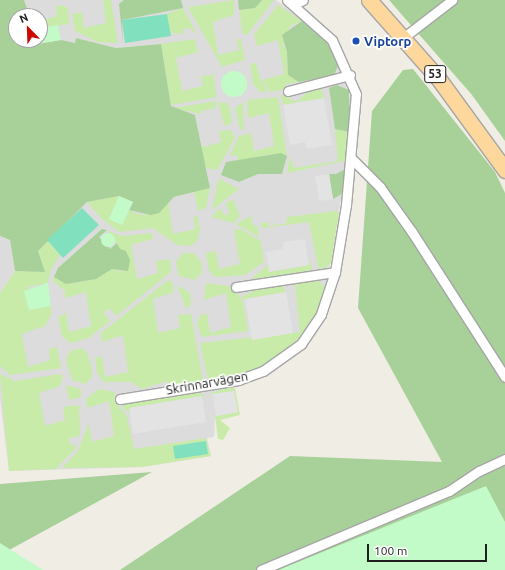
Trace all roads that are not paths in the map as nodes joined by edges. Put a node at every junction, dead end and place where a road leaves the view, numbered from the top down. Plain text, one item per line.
1 (303, 0) edge
2 (369, 0) edge
3 (452, 0) edge
4 (291, 2) edge
5 (404, 37) junction
6 (350, 75) junction
7 (288, 91) dead end
8 (352, 159) junction
9 (505, 170) edge
10 (335, 272) junction
11 (236, 287) dead end
12 (505, 377) edge
13 (120, 399) dead end
14 (505, 459) edge
15 (261, 570) edge

1 - 4 street, Skrinnarvägen
2 - 5 main road, 53
3 - 5 street
4 - 6 street, Skrinnarvägen
5 - 9 main road, 53
6 - 7 street
6 - 8 street, Skrinnarvägen
8 - 10 street, Skrinnarvägen
8 - 12 street
10 - 11 street
10 - 13 street, Skrinnarvägen
14 - 15 street

